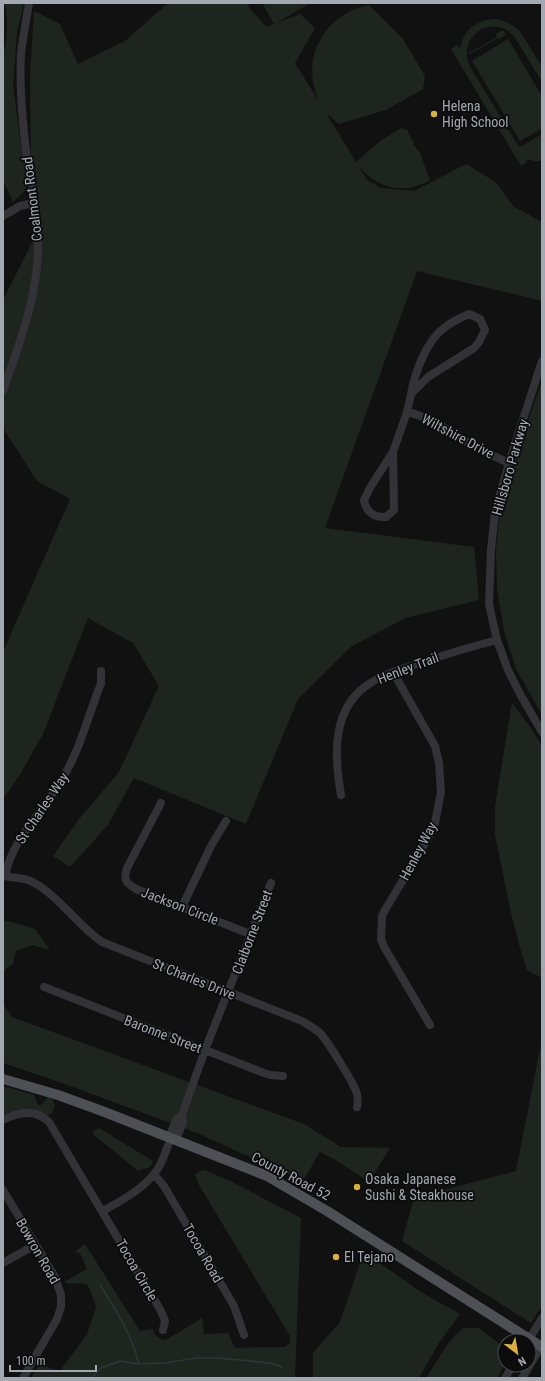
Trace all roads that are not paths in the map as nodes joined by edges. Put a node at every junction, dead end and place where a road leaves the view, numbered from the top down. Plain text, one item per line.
1 (30, 3) edge
2 (34, 203) junction
3 (3, 216) edge
4 (542, 361) edge
5 (3, 391) edge
6 (411, 394) junction
7 (407, 412) junction
8 (393, 452) dead end
9 (509, 463) junction
10 (497, 640) junction
11 (101, 671) dead end
12 (393, 672) junction
13 (542, 732) edge
14 (342, 795) dead end
15 (161, 803) dead end
16 (226, 821) dead end
17 (4, 876) edge
18 (270, 883) dead end
19 (182, 907) junction
20 (250, 934) junction
21 (44, 987) dead end
22 (228, 993) junction
23 (430, 1025) dead end
24 (205, 1050) junction
25 (283, 1076) dead end
26 (3, 1079) edge
27 (357, 1107) dead end
28 (3, 1120) edge
29 (172, 1138) junction
30 (154, 1174) junction
31 (3, 1190) edge
32 (103, 1211) junction
33 (35, 1245) junction
34 (3, 1263) edge
35 (542, 1318) edge
36 (163, 1330) dead end
37 (518, 1333) edge
38 (533, 1333) edge
39 (244, 1335) dead end
40 (542, 1346) edge
41 (24, 1378) edge
42 (522, 1378) edge

1 - 2 street, Coalmont Road
2 - 3 street
2 - 5 street, Coalmont Road
4 - 9 street, Hillsboro Parkway
6 - 6 street
6 - 7 street
7 - 8 street
7 - 9 street, Wiltshire Drive
9 - 10 street, Hillsboro Parkway
10 - 12 street, Henley Trail
10 - 13 street, Hillsboro Parkway
11 - 17 street, St Charles Way
12 - 14 street, Henley Trail
12 - 23 street, Henley Way
15 - 19 street, Jackson Circle
16 - 19 street
17 - 22 street, St Charles Drive
18 - 20 street, Claiborne Street
19 - 20 street, Jackson Circle
20 - 22 street, Claiborne Street
21 - 24 street, Baronne Street
22 - 24 street, Claiborne Street
22 - 27 street, St Charles Drive
24 - 25 street, Baronne Street
24 - 29 street, Claiborne Street
26 - 29 main road, County Road 52
28 - 32 street
29 - 30 street, Claiborne Street
29 - 37 main road, County Road 52
30 - 32 street, Claiborne Street
30 - 39 street, Tocoa Road
31 - 33 street, Bowron Road
32 - 36 street, Tocoa Circle
33 - 34 street
33 - 41 street, Bowron Road
35 - 38 street
40 - 42 street

